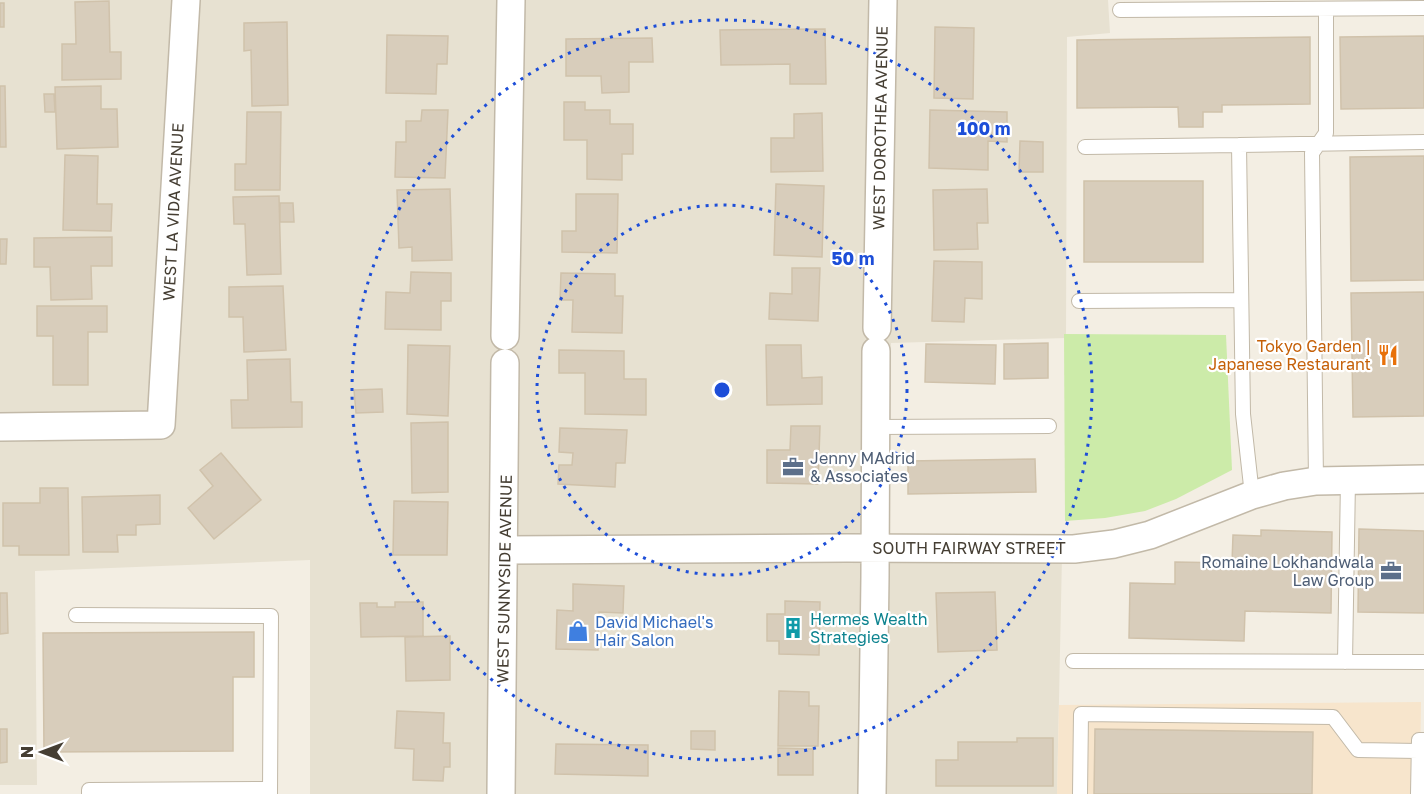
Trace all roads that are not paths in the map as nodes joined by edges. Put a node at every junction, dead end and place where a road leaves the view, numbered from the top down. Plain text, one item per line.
1 (186, 0) edge
2 (511, 0) edge
3 (883, 0) edge
4 (1424, 8) edge
5 (1326, 9) junction
6 (1120, 10) dead end
7 (1424, 142) edge
8 (1319, 144) junction
9 (1239, 145) junction
10 (1085, 147) dead end
11 (1241, 300) junction
12 (1079, 301) dead end
13 (505, 336) dead end
14 (505, 363) dead end
15 (1049, 426) dead end
16 (0, 427) edge
17 (876, 427) junction
18 (1424, 479) edge
19 (1348, 480) junction
20 (1316, 481) junction
21 (1252, 495) junction
22 (875, 548) junction
23 (504, 550) junction
24 (76, 615) dead end
25 (1073, 661) dead end
26 (1345, 662) junction
27 (1424, 662) edge
28 (1420, 744) edge
29 (270, 791) edge
30 (89, 794) edge
31 (501, 794) edge
32 (872, 794) edge
33 (1080, 794) edge
34 (1418, 794) edge

1 - 16 street, WEST LA VIDA AVENUE
2 - 13 street
3 - 17 street, WEST DOROTHEA AVENUE
4 - 5 lane
5 - 6 lane
5 - 8 lane
7 - 8 lane
8 - 9 lane
8 - 20 lane
9 - 10 lane
9 - 11 lane
11 - 12 lane
11 - 21 lane
14 - 23 street, WEST SUNNYSIDE AVENUE
15 - 17 lane
17 - 22 street, WEST DOROTHEA AVENUE
18 - 19 street, SOUTH FAIRWAY STREET
19 - 20 street, SOUTH FAIRWAY STREET
19 - 26 lane
20 - 21 street, SOUTH FAIRWAY STREET
21 - 22 street, SOUTH FAIRWAY STREET
22 - 23 street, SOUTH FAIRWAY STREET
22 - 32 street, WEST DOROTHEA AVENUE
23 - 31 street, WEST SUNNYSIDE AVENUE
24 - 29 lane
25 - 26 lane
26 - 27 lane
28 - 33 lane
28 - 34 lane
29 - 30 lane

